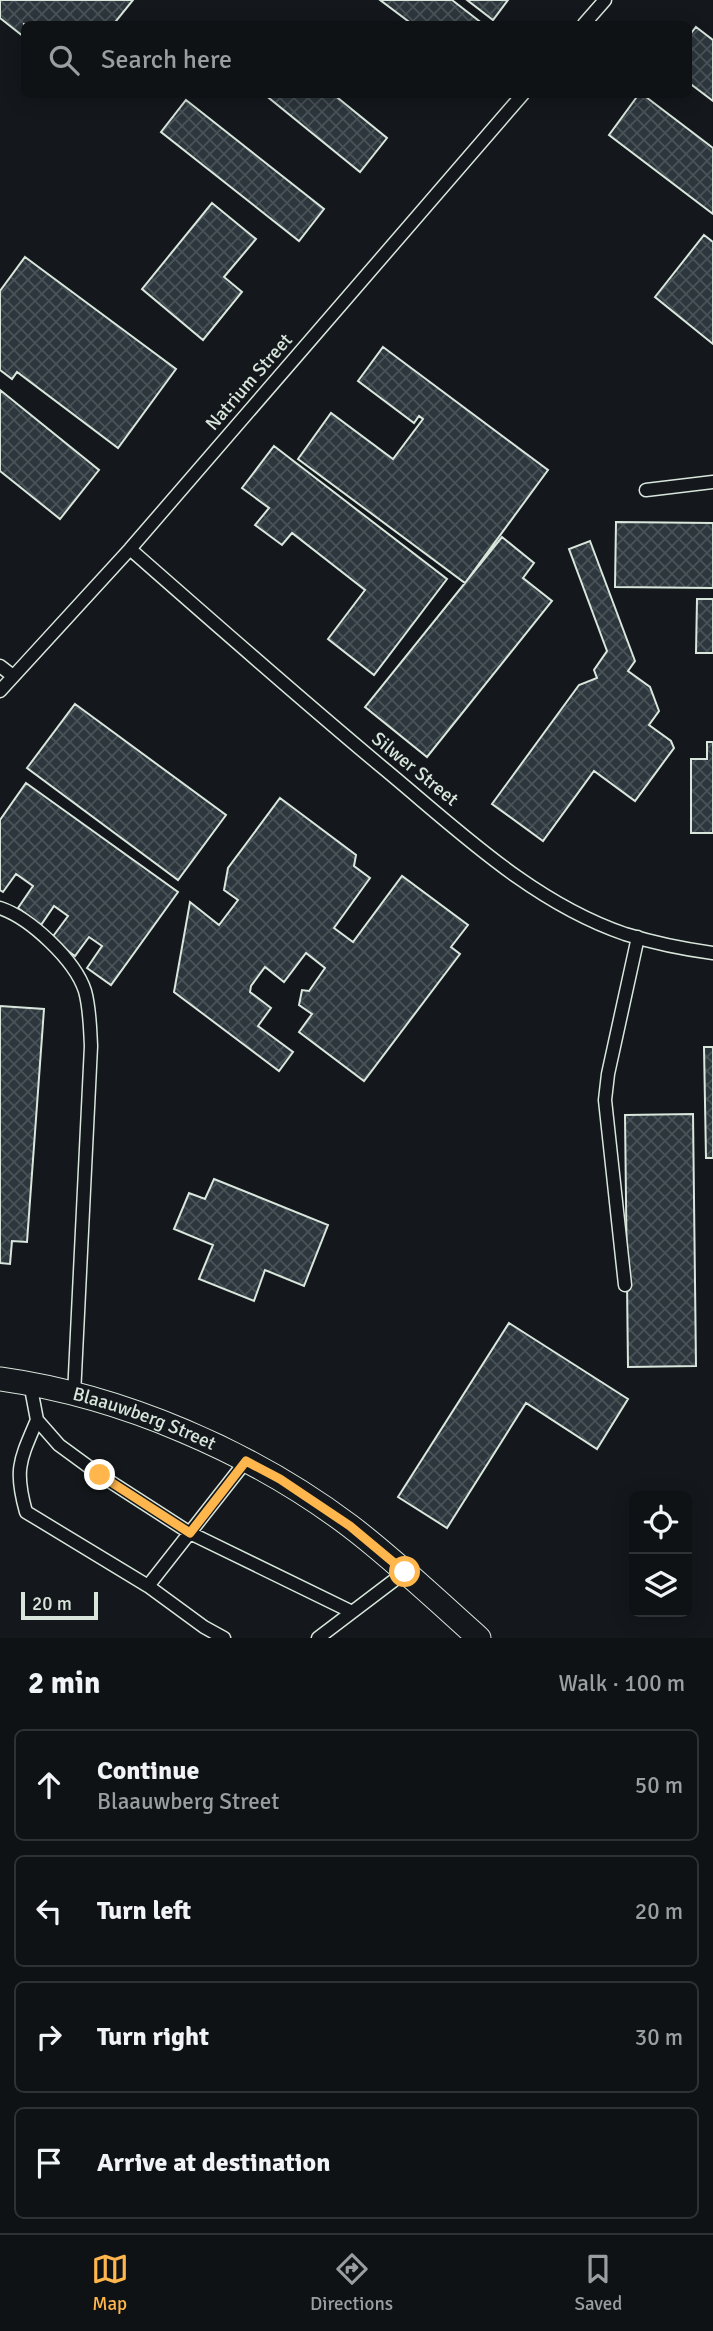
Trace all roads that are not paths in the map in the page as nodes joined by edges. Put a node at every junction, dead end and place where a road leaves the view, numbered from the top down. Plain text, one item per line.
1 (605, 0) edge
2 (587, 21) edge
3 (520, 98) edge
4 (713, 482) edge
5 (646, 490) dead end
6 (130, 549) junction
7 (0, 666) edge
8 (13, 676) junction
9 (0, 691) edge
10 (0, 908) edge
11 (638, 937) junction
12 (713, 953) edge
13 (625, 1285) dead end
14 (0, 1379) edge
15 (30, 1383) junction
16 (74, 1395) junction
17 (37, 1420) junction
18 (246, 1461) junction
19 (190, 1533) junction
20 (405, 1572) junction
21 (148, 1586) junction
22 (352, 1612) junction
23 (224, 1638) edge
24 (318, 1638) edge
25 (479, 1638) edge

1 - 2 lane
3 - 6 lane, Natrium Street
4 - 5 lane
6 - 8 lane, Natrium Street
6 - 11 lane, Silwer Street
7 - 8 lane
8 - 9 lane, Natrium Street
10 - 16 lane
11 - 12 lane, Silwer Street
11 - 13 lane
14 - 15 street, Blaauwberg Street
15 - 16 street, Blaauwberg Street
15 - 17 lane
16 - 18 street, Blaauwberg Street
17 - 19 lane
17 - 21 lane
18 - 19 lane
18 - 20 street, Blaauwberg Street
19 - 21 lane
19 - 22 lane
20 - 22 lane
20 - 25 street, Blaauwberg Street
21 - 23 lane
22 - 24 lane

